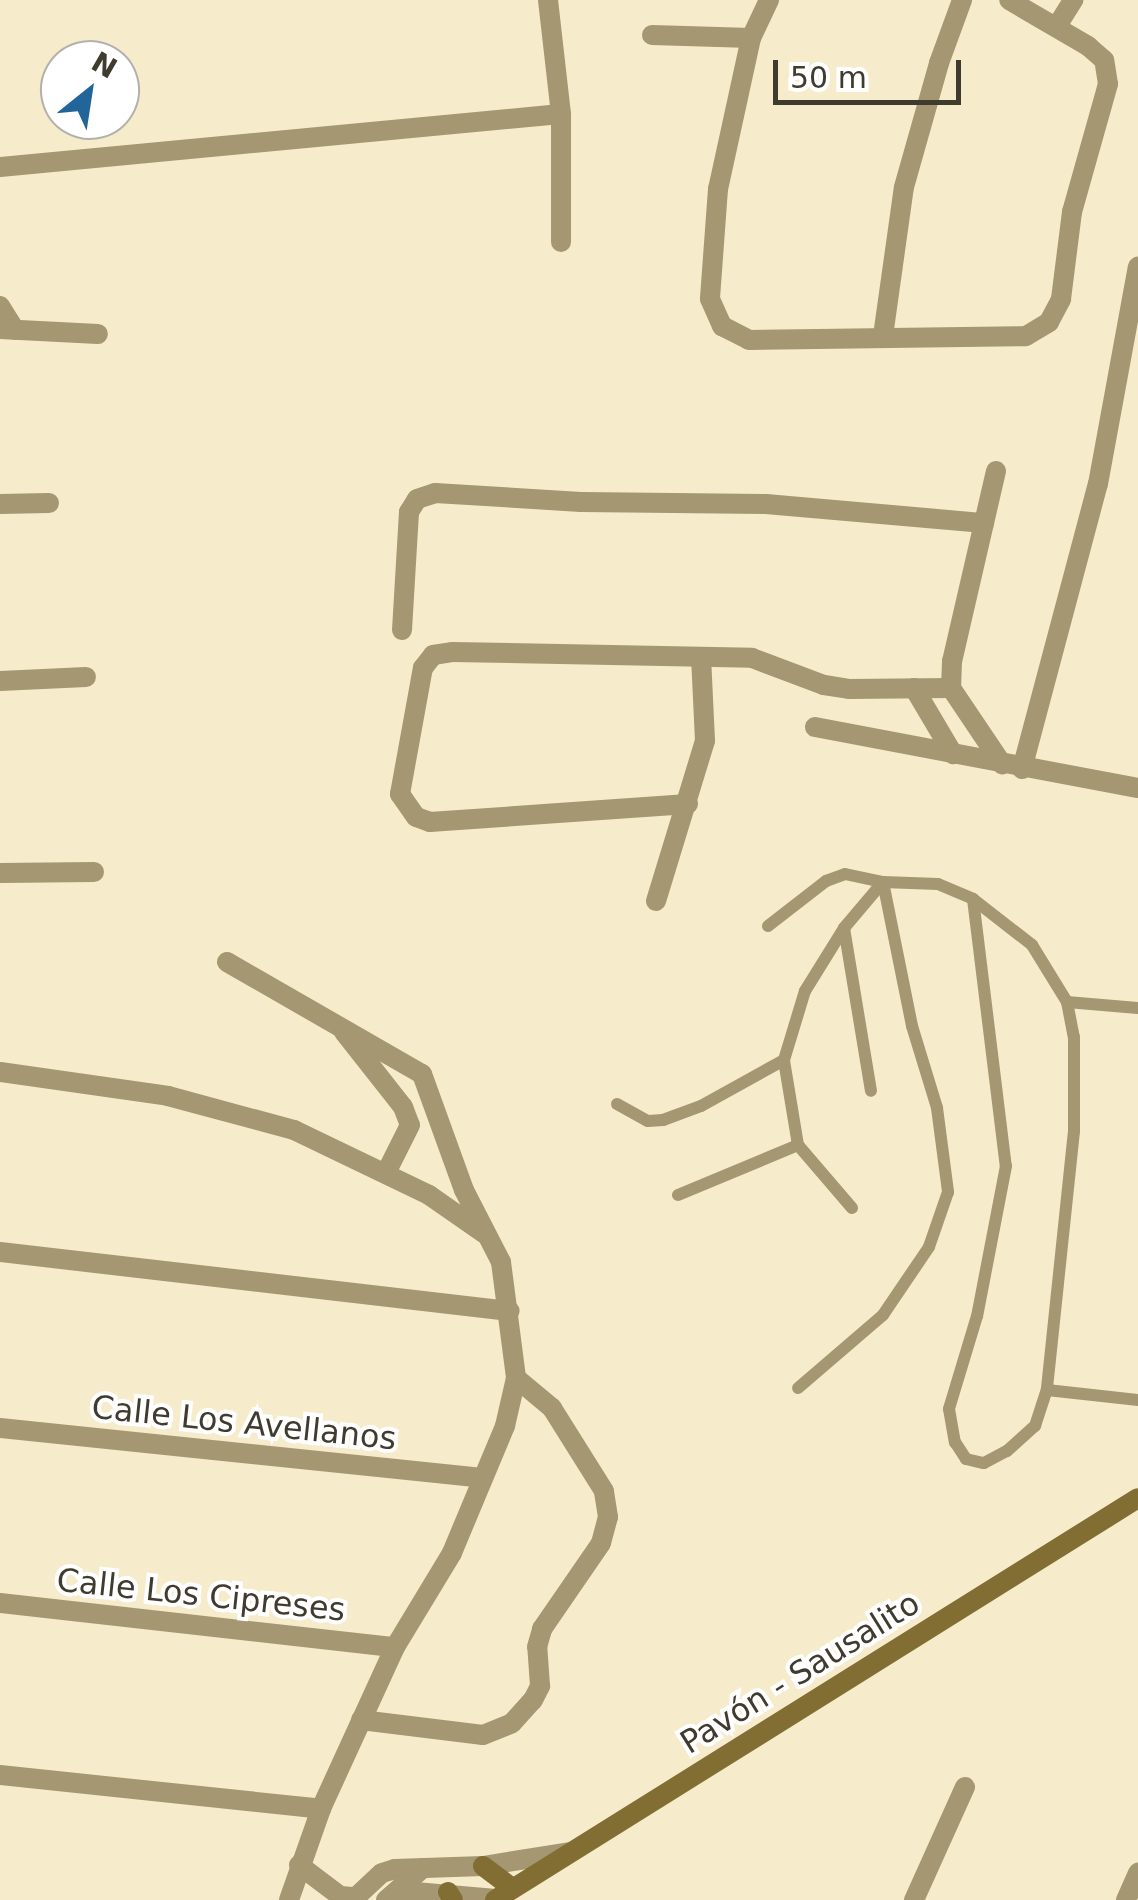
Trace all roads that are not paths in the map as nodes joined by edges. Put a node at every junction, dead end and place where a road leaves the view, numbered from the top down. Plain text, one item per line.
1 (548, 0) edge
2 (769, 0) edge
3 (962, 0) edge
4 (1009, 0) edge
5 (1072, 0) edge
6 (1039, 7) edge
7 (1058, 26) junction
8 (652, 35) dead end
9 (751, 38) junction
10 (561, 114) junction
11 (0, 167) edge
12 (560, 242) dead end
13 (1138, 267) edge
14 (0, 306) edge
15 (8, 330) edge
16 (98, 334) dead end
17 (883, 336) junction
18 (996, 471) dead end
19 (49, 502) dead end
20 (0, 504) edge
21 (984, 523) junction
22 (402, 630) dead end
23 (701, 657) junction
24 (86, 677) dead end
25 (0, 680) edge
26 (914, 688) junction
27 (951, 688) junction
28 (815, 727) dead end
29 (953, 754) junction
30 (1012, 766) junction
31 (1138, 788) edge
32 (688, 804) junction
33 (94, 872) dead end
34 (0, 873) edge
35 (883, 882) junction
36 (973, 899) junction
37 (656, 901) dead end
38 (768, 926) dead end
39 (844, 928) junction
40 (227, 962) dead end
41 (1067, 1002) junction
42 (1138, 1008) edge
43 (335, 1020) junction
44 (784, 1060) junction
45 (0, 1072) edge
46 (871, 1091) dead end
47 (617, 1104) dead end
48 (798, 1145) junction
49 (386, 1173) junction
50 (678, 1195) dead end
51 (852, 1208) dead end
52 (486, 1234) junction
53 (0, 1252) edge
54 (510, 1311) junction
55 (516, 1378) junction
56 (798, 1388) dead end
57 (1047, 1390) junction
58 (1138, 1400) edge
59 (0, 1428) edge
60 (482, 1478) junction
61 (1138, 1498) edge
62 (0, 1603) edge
63 (395, 1646) junction
64 (361, 1720) junction
65 (0, 1775) edge
66 (965, 1786) dead end
67 (320, 1809) junction
68 (570, 1852) junction
69 (299, 1865) junction
70 (484, 1866) junction
71 (423, 1868) junction
72 (1138, 1873) edge
73 (451, 1896) edge
74 (501, 1896) edge
75 (296, 1898) edge
76 (386, 1900) edge
77 (404, 1900) edge
78 (914, 1900) edge
79 (1126, 1900) edge

1 - 10 street
2 - 9 street
3 - 17 street
4 - 6 street
5 - 7 street
6 - 7 street
7 - 17 street
8 - 9 street
9 - 17 street
10 - 11 street
10 - 12 street
13 - 30 street
14 - 15 street
15 - 16 street
18 - 21 street
19 - 20 street
21 - 22 street
21 - 27 street
23 - 26 street
23 - 32 street
23 - 32 street
24 - 25 street
26 - 27 street
26 - 29 street
27 - 30 street
28 - 29 street
29 - 30 street
30 - 31 street
32 - 37 street
33 - 34 street
35 - 36 lane
35 - 38 lane
35 - 39 lane
35 - 56 lane
36 - 41 lane
36 - 57 lane
39 - 44 lane
39 - 46 lane
40 - 43 street
41 - 42 lane
41 - 57 lane
43 - 49 street
43 - 52 street
44 - 47 lane
44 - 48 lane
45 - 49 street
48 - 50 lane
48 - 51 lane
49 - 52 street
52 - 54 street
53 - 54 street
54 - 55 street
55 - 60 street
55 - 64 street
57 - 58 lane
59 - 60 street, Calle Los Avellanos
60 - 63 street
61 - 68 street, Pavón - Sausalito
62 - 63 street, Calle Los Cipreses
63 - 64 street
64 - 67 street
65 - 67 street
66 - 78 street
67 - 69 street
68 - 70 street
68 - 74 street, Pavón - Sausalito
69 - 71 street
69 - 75 street
70 - 71 street
70 - 74 street
71 - 76 street
72 - 79 street
73 - 74 street
73 - 77 street

